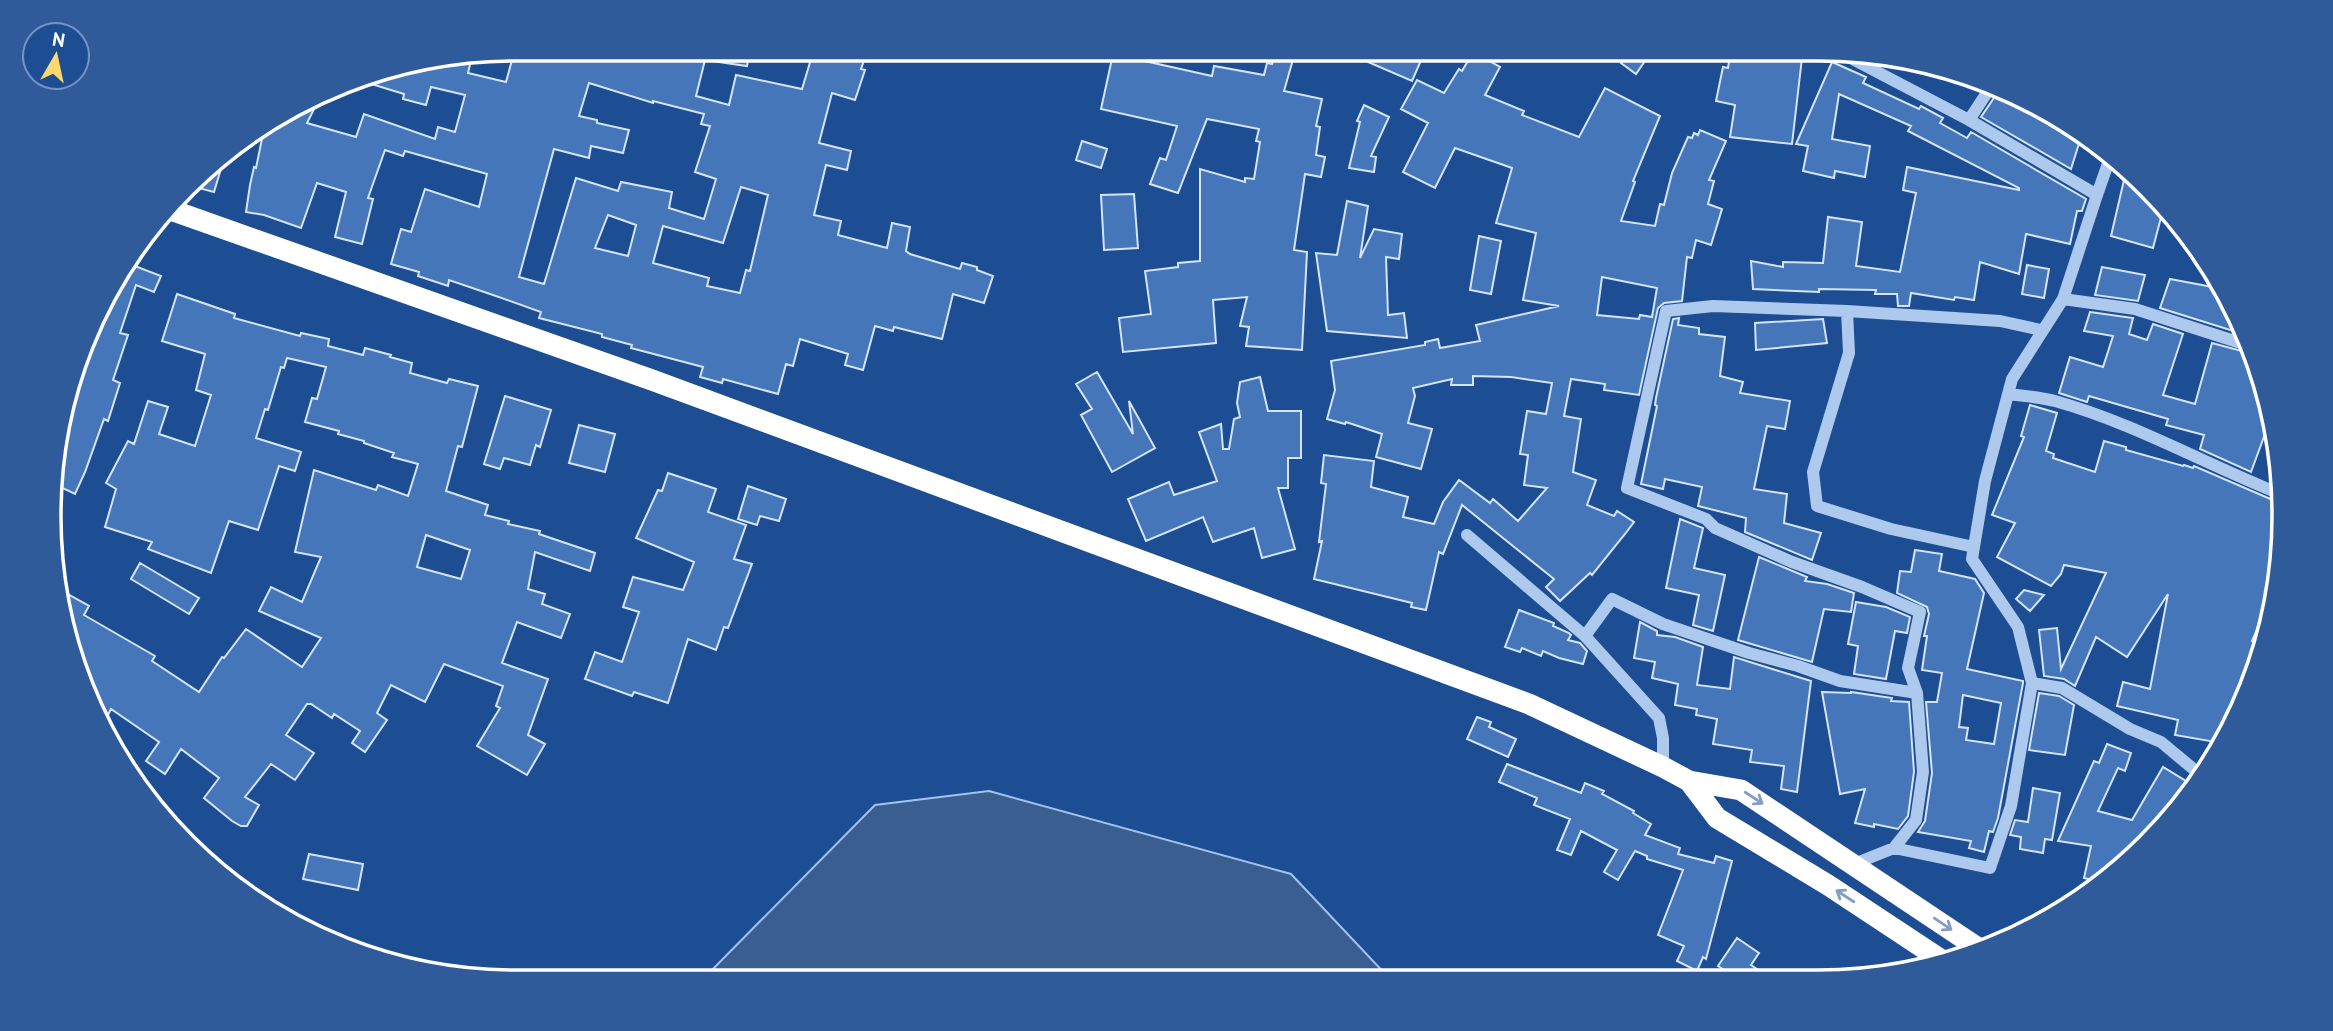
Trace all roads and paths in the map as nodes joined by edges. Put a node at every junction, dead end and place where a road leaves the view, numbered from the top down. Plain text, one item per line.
1 (1861, 63) edge
2 (1986, 94) edge
3 (1969, 120) junction
4 (2107, 166) edge
5 (2097, 195) junction
6 (177, 212) edge
7 (2063, 299) junction
8 (1847, 311) junction
9 (2041, 330) junction
10 (2237, 342) edge
11 (2008, 394) junction
12 (2271, 490) edge
13 (1467, 535) dead end
14 (1974, 547) junction
15 (1585, 636) junction
16 (2032, 683) junction
17 (1917, 693) junction
18 (1663, 766) junction
19 (2194, 769) edge
20 (1689, 781) junction
21 (1894, 848) junction
22 (1854, 864) junction
23 (1971, 943) edge
24 (1933, 954) edge

1 - 3 street
2 - 3 street
3 - 5 street
4 - 5 street
5 - 7 street
6 - 18 highway
7 - 9 street
7 - 10 street
8 - 9 street
8 - 14 street
8 - 17 street
9 - 11 street
11 - 12 street
11 - 14 street
13 - 15 street
14 - 16 street
15 - 17 street
15 - 18 street
16 - 19 street
16 - 21 street
17 - 21 street
18 - 20 highway
20 -> 22 highway
24 -> 20 highway
21 - 22 street
22 -> 23 highway

